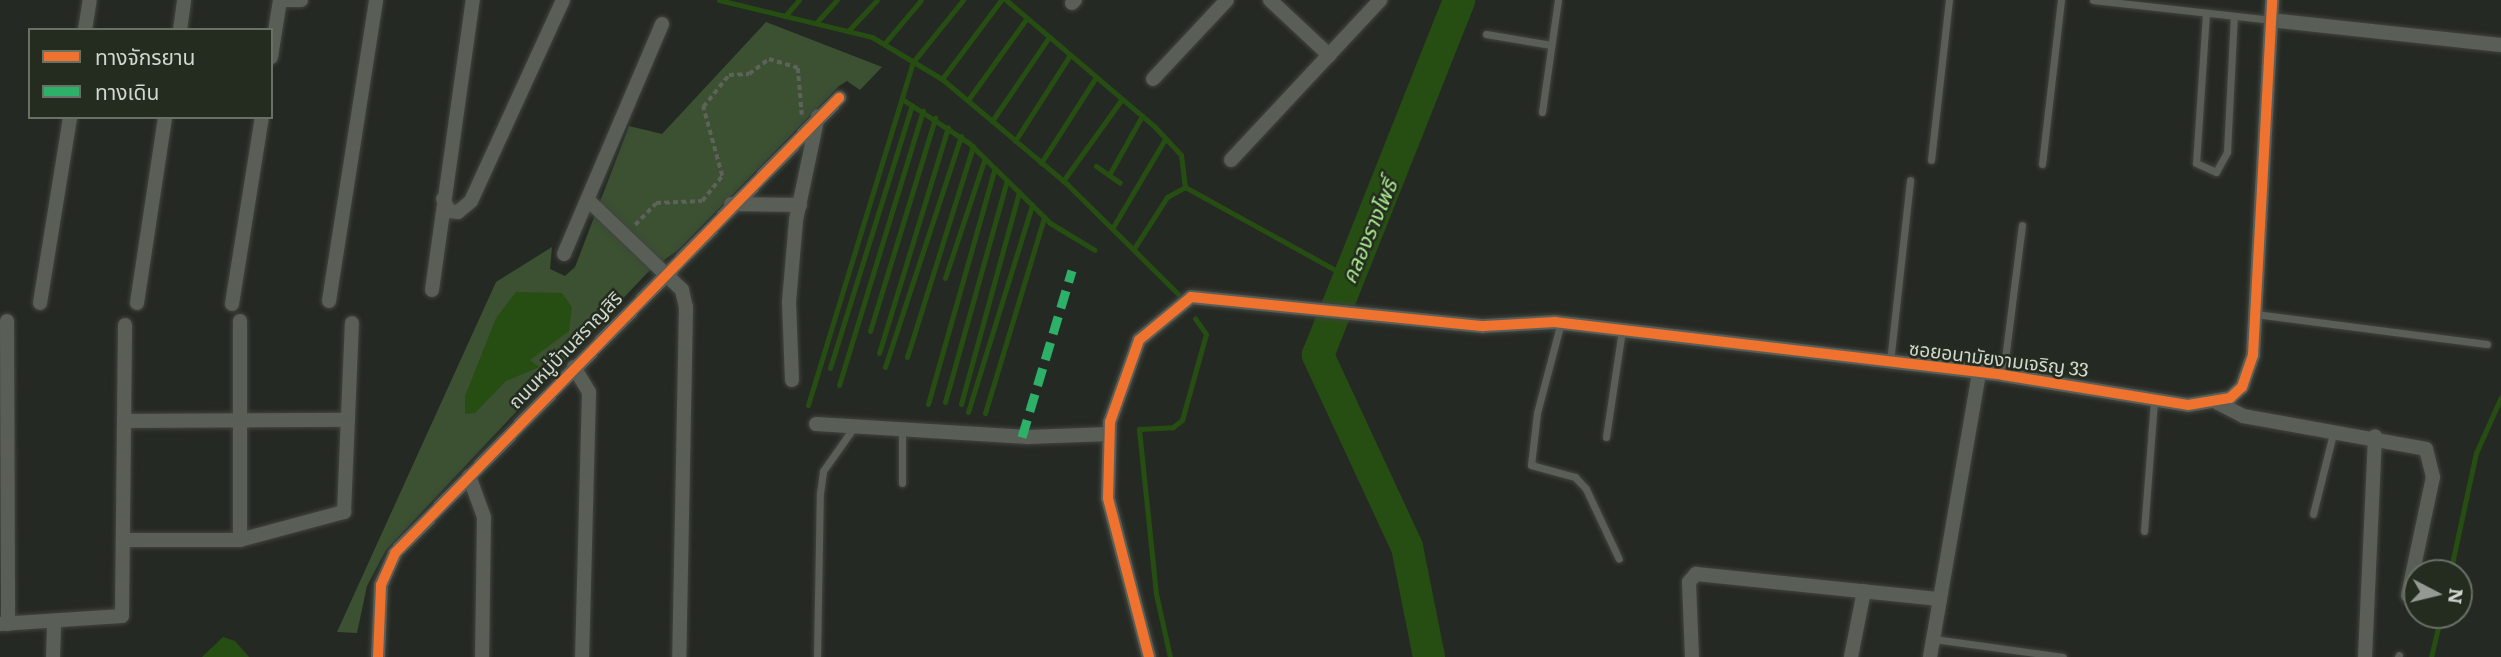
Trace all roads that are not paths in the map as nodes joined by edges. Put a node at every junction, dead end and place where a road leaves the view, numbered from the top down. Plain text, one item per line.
1 (90, 0) edge
2 (184, 0) edge
3 (281, 0) edge
4 (301, 0) edge
5 (376, 0) edge
6 (473, 0) edge
7 (563, 0) edge
8 (1227, 0) edge
9 (1270, 0) edge
10 (1380, 0) edge
11 (1558, 0) edge
12 (1950, 0) edge
13 (2062, 0) edge
14 (2093, 0) edge
15 (2272, 0) edge
16 (2206, 13) junction
17 (2234, 16) junction
18 (2270, 20) junction
19 (662, 24) dead end
20 (85, 28) edge
21 (180, 28) edge
22 (1486, 34) dead end
23 (1551, 45) junction
24 (2501, 45) edge
25 (273, 46) edge
26 (1329, 55) junction
27 (1153, 79) dead end
28 (839, 98) dead end
29 (1542, 112) dead end
30 (818, 116) junction
31 (70, 119) edge
32 (165, 119) edge
33 (262, 119) edge
34 (1231, 160) dead end
35 (1931, 160) dead end
36 (2042, 164) dead end
37 (1910, 180) dead end
38 (443, 199) junction
39 (589, 201) junction
40 (731, 204) junction
41 (800, 205) junction
42 (2022, 225) dead end
43 (564, 254) dead end
44 (663, 272) junction
45 (432, 290) dead end
46 (329, 301) dead end
47 (40, 303) dead end
48 (137, 303) dead end
49 (232, 304) dead end
50 (2255, 314) junction
51 (7, 321) dead end
52 (240, 321) dead end
53 (1561, 322) junction
54 (352, 323) dead end
55 (125, 325) dead end
56 (1622, 330) junction
57 (2487, 344) dead end
58 (1889, 363) junction
59 (574, 367) junction
60 (1979, 372) junction
61 (2003, 375) junction
62 (792, 380) dead end
63 (2154, 399) junction
64 (2218, 403) junction
65 (348, 420) junction
66 (125, 421) junction
67 (240, 421) junction
68 (816, 425) dead end
69 (854, 426) junction
70 (902, 429) junction
71 (2334, 430) junction
72 (1109, 434) junction
73 (2375, 436) junction
74 (1606, 437) dead end
75 (468, 476) junction
76 (902, 483) dead end
77 (2313, 514) dead end
78 (2144, 531) dead end
79 (125, 540) junction
80 (240, 540) junction
81 (1619, 559) dead end
82 (2414, 559) edge
83 (1864, 591) junction
84 (1940, 599) junction
85 (54, 622) junction
86 (4, 624) edge
87 (1934, 639) junction
88 (53, 657) edge
89 (377, 657) edge
90 (482, 657) edge
91 (582, 657) edge
92 (680, 657) edge
93 (817, 657) edge
94 (1149, 657) edge
95 (1692, 657) edge
96 (1851, 657) edge
97 (1930, 657) edge
98 (2063, 657) edge
99 (2365, 657) edge

1 - 20 street
2 - 21 street
3 - 4 street
3 - 25 street
5 - 46 street
6 - 38 street
7 - 38 street
8 - 27 street
9 - 26 street
10 - 26 street
11 - 23 lane
12 - 35 lane
13 - 36 lane
14 - 16 lane
15 - 18 street
16 - 17 lane
16 - 17 lane
17 - 18 lane
18 - 24 street
18 - 50 street
19 - 39 street
22 - 23 lane
23 - 29 lane
26 - 34 street
28 - 30 street, ถนนหมู่บ้านสราญสิริ
30 - 40 street, ถนนหมู่บ้านสราญสิริ
30 - 41 street
31 - 47 street
32 - 48 street
33 - 49 street
37 - 58 lane
38 - 45 street
39 - 43 street
39 - 44 street
40 - 41 street
40 - 44 street, ถนนหมู่บ้านสราญสิริ
41 - 62 street
42 - 61 lane
44 - 59 street, ถนนหมู่บ้านสราญสิริ
44 - 92 street
50 - 57 lane
50 - 64 street
51 - 86 street
52 - 67 street
53 - 56 street, ซอยอนามัยงามเจริญ 33
53 - 72 street, ซอยอนามัยงามเจริญ 33
53 - 81 lane
54 - 65 street
55 - 66 street
56 - 58 street, ซอยอนามัยงามเจริญ 33
56 - 74 lane
58 - 60 street, ซอยอนามัยงามเจริญ 33
59 - 75 street, ถนนหมู่บ้านสราญสิริ
59 - 91 street
60 - 61 street, ซอยอนามัยงามเจริญ 33
60 - 84 street
61 - 63 street, ซอยอนามัยงามเจริญ 33
63 - 64 street, ซอยอนามัยงามเจริญ 33
63 - 78 lane
64 - 71 street
65 - 67 street
65 - 80 street
66 - 67 street
66 - 79 street
67 - 80 street
68 - 69 street
69 - 70 street
69 - 93 lane
70 - 72 street
70 - 76 lane
71 - 73 street
71 - 77 lane
72 - 94 street, ซอยอนามัยงามเจริญ 33
73 - 82 street
73 - 99 street
75 - 89 street, ถนนหมู่บ้านสราญสิริ
75 - 90 street
79 - 80 street
79 - 85 street
83 - 84 street
83 - 95 street
83 - 96 street
84 - 87 street
85 - 86 street
85 - 88 street
87 - 97 street
87 - 98 lane

